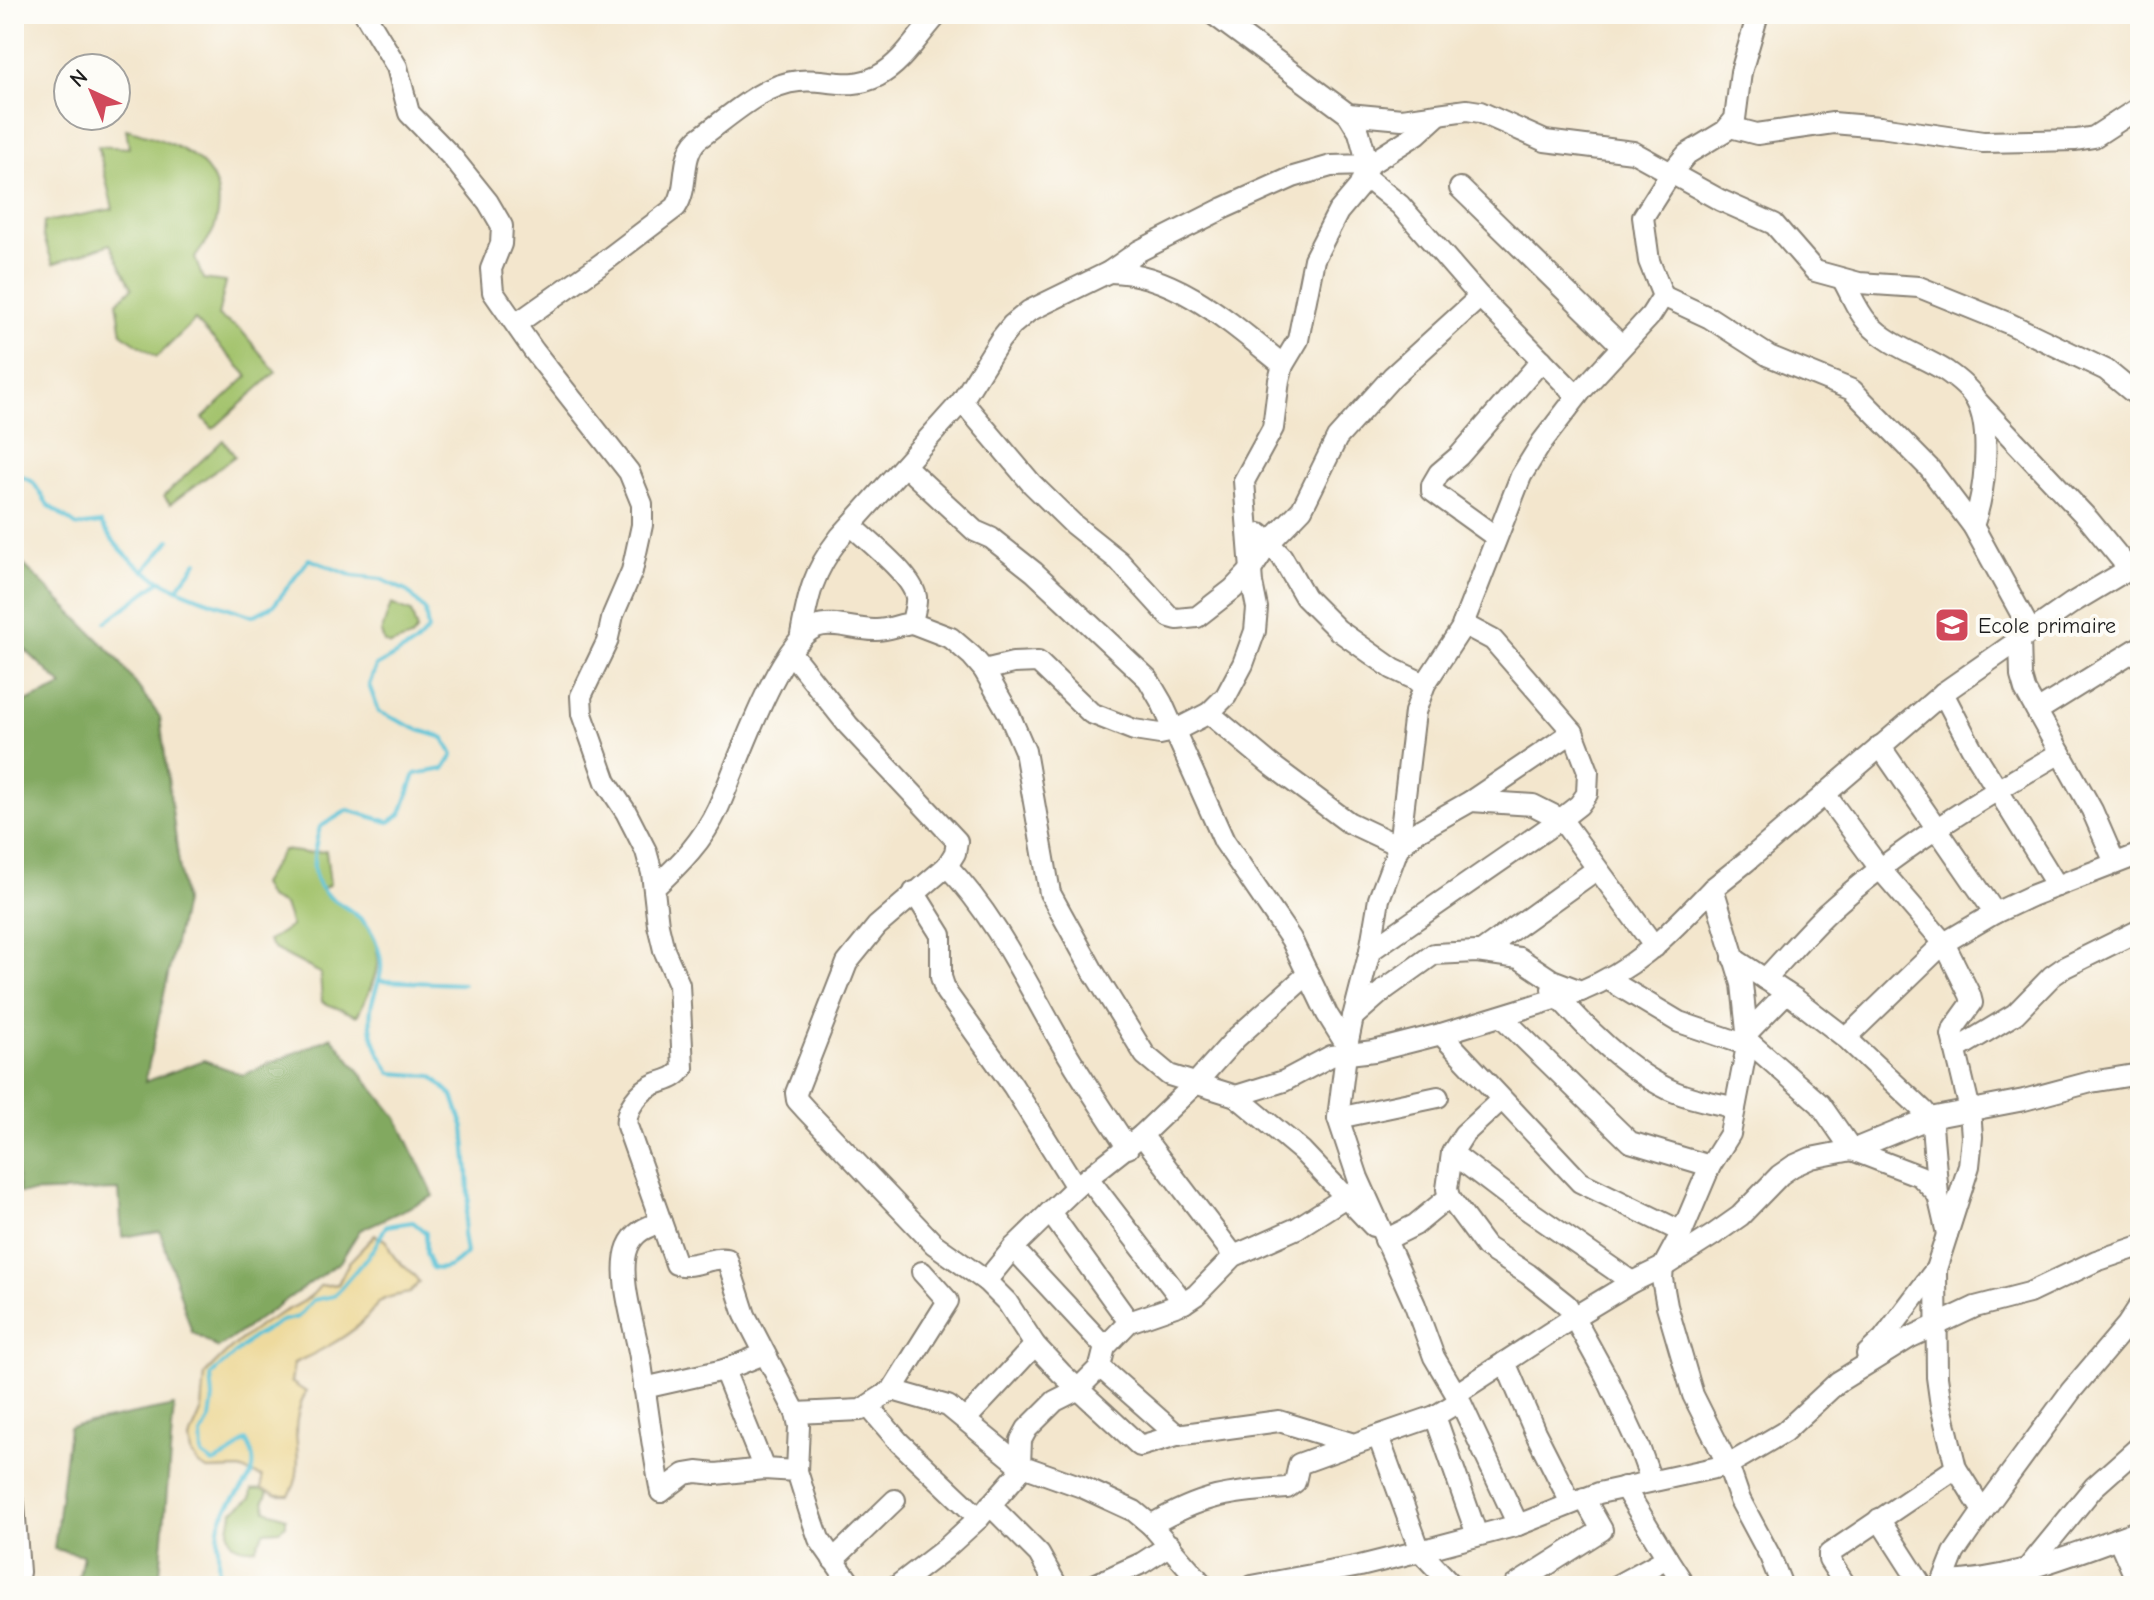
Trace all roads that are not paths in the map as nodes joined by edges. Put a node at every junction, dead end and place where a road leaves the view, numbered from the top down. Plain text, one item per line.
1 (365, 14) edge
2 (938, 14) edge
3 (1213, 14) edge
4 (1758, 14) edge
5 (2140, 107) edge
6 (1348, 114) junction
7 (1439, 114) junction
8 (1730, 127) junction
9 (1366, 170) junction
10 (1671, 173) junction
11 (1460, 188) dead end
12 (1109, 272) junction
13 (1843, 280) junction
14 (1663, 296) junction
15 (1480, 297) junction
16 (516, 324) junction
17 (1621, 345) junction
18 (1542, 360) junction
19 (1283, 365) junction
20 (1577, 396) junction
21 (2140, 398) edge
22 (962, 401) junction
23 (1977, 401) junction
24 (905, 466) junction
25 (1249, 525) junction
26 (852, 526) junction
27 (1973, 526) junction
28 (1496, 537) junction
29 (1269, 543) junction
30 (2135, 568) edge
31 (1251, 570) junction
32 (912, 623) junction
33 (1463, 624) junction
34 (2025, 633) junction
35 (795, 646) junction
36 (2140, 647) edge
37 (984, 670) junction
38 (1425, 684) junction
39 (1943, 693) junction
40 (2037, 711) junction
41 (1209, 713) junction
42 (1174, 731) junction
43 (1573, 732) junction
44 (1880, 746) junction
45 (2060, 753) junction
46 (1996, 790) junction
47 (1825, 794) junction
48 (1471, 801) junction
49 (1561, 819) junction
50 (1938, 828) junction
51 (1399, 846) junction
52 (2140, 854) edge
53 (2115, 863) junction
54 (947, 866) junction
55 (1597, 869) junction
56 (1881, 870) junction
57 (2057, 886) junction
58 (654, 888) junction
59 (1713, 888) junction
60 (914, 892) junction
61 (1995, 913) junction
62 (2140, 930) edge
63 (1944, 943) junction
64 (1655, 947) junction
65 (1370, 951) junction
66 (1481, 952) junction
67 (1733, 958) junction
68 (1538, 970) junction
69 (1308, 974) junction
70 (1765, 979) junction
71 (1609, 980) junction
72 (1581, 991) junction
73 (1786, 993) junction
74 (1560, 998) junction
75 (1353, 1017) junction
76 (1502, 1017) junction
77 (1441, 1034) junction
78 (1846, 1038) junction
79 (1747, 1040) junction
80 (1346, 1049) junction
81 (1957, 1049) junction
82 (2140, 1074) edge
83 (1194, 1085) junction
84 (1236, 1096) junction
85 (1438, 1097) dead end
86 (1501, 1100) junction
87 (1735, 1108) junction
88 (1970, 1110) junction
89 (1338, 1118) junction
90 (1930, 1118) junction
91 (1135, 1142) junction
92 (1852, 1150) junction
93 (1452, 1153) junction
94 (1710, 1166) junction
95 (1082, 1182) junction
96 (1353, 1192) junction
97 (1938, 1195) junction
98 (1449, 1197) junction
99 (1050, 1212) junction
100 (661, 1222) junction
101 (1682, 1232) junction
102 (1947, 1235) junction
103 (1384, 1238) junction
104 (2140, 1246) edge
105 (1013, 1248) junction
106 (1234, 1256) junction
107 (1663, 1267) junction
108 (1936, 1269) junction
109 (922, 1272) dead end
110 (986, 1281) junction
111 (1632, 1282) junction
112 (1184, 1303) junction
113 (2140, 1305) edge
114 (1574, 1317) junction
115 (1129, 1322) junction
116 (1937, 1325) junction
117 (1035, 1345) junction
118 (764, 1354) junction
119 (1103, 1357) junction
120 (1505, 1362) junction
121 (724, 1370) junction
122 (1838, 1382) junction
123 (644, 1388) junction
124 (892, 1390) junction
125 (1077, 1390) junction
126 (1458, 1398) junction
127 (869, 1407) junction
128 (796, 1413) junction
129 (1435, 1416) junction
130 (966, 1419) junction
131 (1177, 1435) junction
132 (1378, 1436) junction
133 (1354, 1444) junction
134 (2140, 1446) edge
135 (1020, 1465) junction
136 (1728, 1465) junction
137 (1956, 1468) junction
138 (764, 1469) junction
139 (797, 1471) junction
140 (1651, 1480) junction
141 (1624, 1487) junction
142 (895, 1500) dead end
143 (1578, 1500) junction
144 (14, 1504) edge
145 (1983, 1511) junction
146 (984, 1512) junction
147 (1879, 1519) junction
148 (1151, 1525) junction
149 (1518, 1525) junction
150 (2140, 1530) edge
151 (1477, 1535) junction
152 (2118, 1538) junction
153 (1170, 1545) junction
154 (1420, 1551) junction
155 (1667, 1558) junction
156 (833, 1560) junction
157 (1351, 1568) junction
158 (2030, 1578) edge
159 (1285, 1583) edge
160 (1838, 1584) edge
161 (1935, 1585) edge
162 (16, 1586) edge
163 (852, 1586) edge
164 (897, 1586) edge
165 (1057, 1586) edge
166 (1092, 1586) edge
167 (1204, 1586) edge
168 (1252, 1586) edge
169 (1363, 1586) edge
170 (1453, 1586) edge
171 (1514, 1586) edge
172 (1616, 1586) edge
173 (1685, 1586) edge
174 (1782, 1586) edge
175 (2139, 1586) edge

1 - 16 street
2 - 16 street
3 - 6 street
4 - 8 street
5 - 8 street
6 - 7 street
6 - 9 street
7 - 9 street
7 - 10 street
8 - 10 street
9 - 12 street
9 - 15 street
9 - 19 street
10 - 13 street
10 - 14 street
11 - 17 street
12 - 19 street
12 - 22 street
13 - 21 street
13 - 23 street
14 - 17 street
14 - 27 street
15 - 18 street
15 - 29 street
16 - 58 street
17 - 20 street
18 - 20 street
18 - 28 street
19 - 25 street
20 - 28 street
22 - 24 street
22 - 31 street
23 - 27 street
23 - 30 street
24 - 26 street
24 - 42 street
25 - 29 street
25 - 31 street
26 - 32 street
26 - 35 street
27 - 34 street
28 - 33 street
29 - 31 street
29 - 38 street
30 - 34 street
31 - 41 street
32 - 35 street
32 - 37 street
33 - 38 street
33 - 43 street
34 - 39 street
34 - 40 street
35 - 54 street
35 - 58 street
36 - 40 street
37 - 42 street
37 - 83 street
38 - 51 street
39 - 44 street
39 - 46 street
40 - 45 street
41 - 42 street
41 - 51 street
42 - 69 street
43 - 48 street
43 - 49 street
44 - 47 street
44 - 50 street
45 - 46 street
45 - 53 street
46 - 50 street
46 - 57 street
47 - 56 street
47 - 59 street
48 - 49 street
48 - 51 street
49 - 55 street
49 - 65 street
50 - 56 street
50 - 61 street
51 - 65 street
52 - 53 street
53 - 57 street
54 - 60 street
54 - 91 street
55 - 64 street
55 - 66 street
56 - 63 street
56 - 70 street
57 - 61 street
58 - 100 street
59 - 64 street
59 - 67 street
60 - 95 street
60 - 110 street
61 - 63 street
62 - 81 street
63 - 78 street
63 - 81 street
64 - 71 street
65 - 75 street
66 - 68 street
66 - 75 street
67 - 70 street
67 - 79 street
68 - 72 street
68 - 74 street
69 - 80 street
69 - 83 street
70 - 73 street
71 - 72 street
71 - 79 street
72 - 74 street
73 - 78 street
73 - 79 street
74 - 76 street
74 - 87 street
75 - 80 street
76 - 77 street
76 - 94 street
77 - 80 street
77 - 86 street
78 - 90 street
79 - 87 street
79 - 92 street
80 - 84 street
80 - 89 street
81 - 88 street
82 - 88 street
83 - 84 street
83 - 91 street
84 - 96 street
85 - 89 street
86 - 93 street
86 - 101 street
87 - 94 street
88 - 90 street
88 - 102 street
89 - 96 street
90 - 92 street
90 - 97 street
91 - 95 street
91 - 106 street
92 - 97 street
92 - 107 street
93 - 98 street
93 - 111 street
94 - 101 street
95 - 99 street
95 - 112 street
96 - 103 street
96 - 106 street
97 - 102 street
98 - 103 street
98 - 114 street
99 - 105 street
99 - 115 street
100 - 118 street
100 - 123 street
101 - 107 street
102 - 108 street
103 - 126 street
104 - 116 street
105 - 110 street
105 - 119 street
106 - 112 street
107 - 111 street
107 - 136 street
108 - 116 street
108 - 122 street
109 - 124 street
110 - 117 street
111 - 114 street
112 - 115 street
113 - 145 street
114 - 120 street
114 - 140 street
115 - 119 street
116 - 122 street
116 - 137 street
117 - 125 street
117 - 130 street
118 - 121 street
118 - 128 street
119 - 125 street
119 - 131 street
120 - 126 street
120 - 143 street
121 - 123 street
121 - 138 street
122 - 136 street
123 - 138 street
124 - 127 street
124 - 130 street
125 - 131 street
125 - 135 street
126 - 129 street
126 - 149 street
127 - 128 street
127 - 146 street
128 - 139 street
129 - 132 street
129 - 151 street
130 - 135 street
131 - 133 street
132 - 133 street
132 - 154 street
133 - 148 street
134 - 158 street
135 - 146 street
135 - 148 street
136 - 140 street
136 - 174 street
137 - 145 street
137 - 147 street
138 - 139 street
139 - 156 street
140 - 141 street
141 - 143 street
141 - 155 street
142 - 156 street
143 - 149 street
143 - 171 street
144 - 162 street
145 - 161 street
146 - 164 street
146 - 165 street
147 - 160 street
147 - 161 street
148 - 153 street
149 - 151 street
150 - 152 street
151 - 154 street
152 - 158 street
152 - 175 street
153 - 166 street
153 - 167 street
154 - 157 street
154 - 170 street
155 - 172 street
155 - 173 street
156 - 163 street
157 - 159 street
157 - 169 street
158 - 161 street
159 - 168 street

